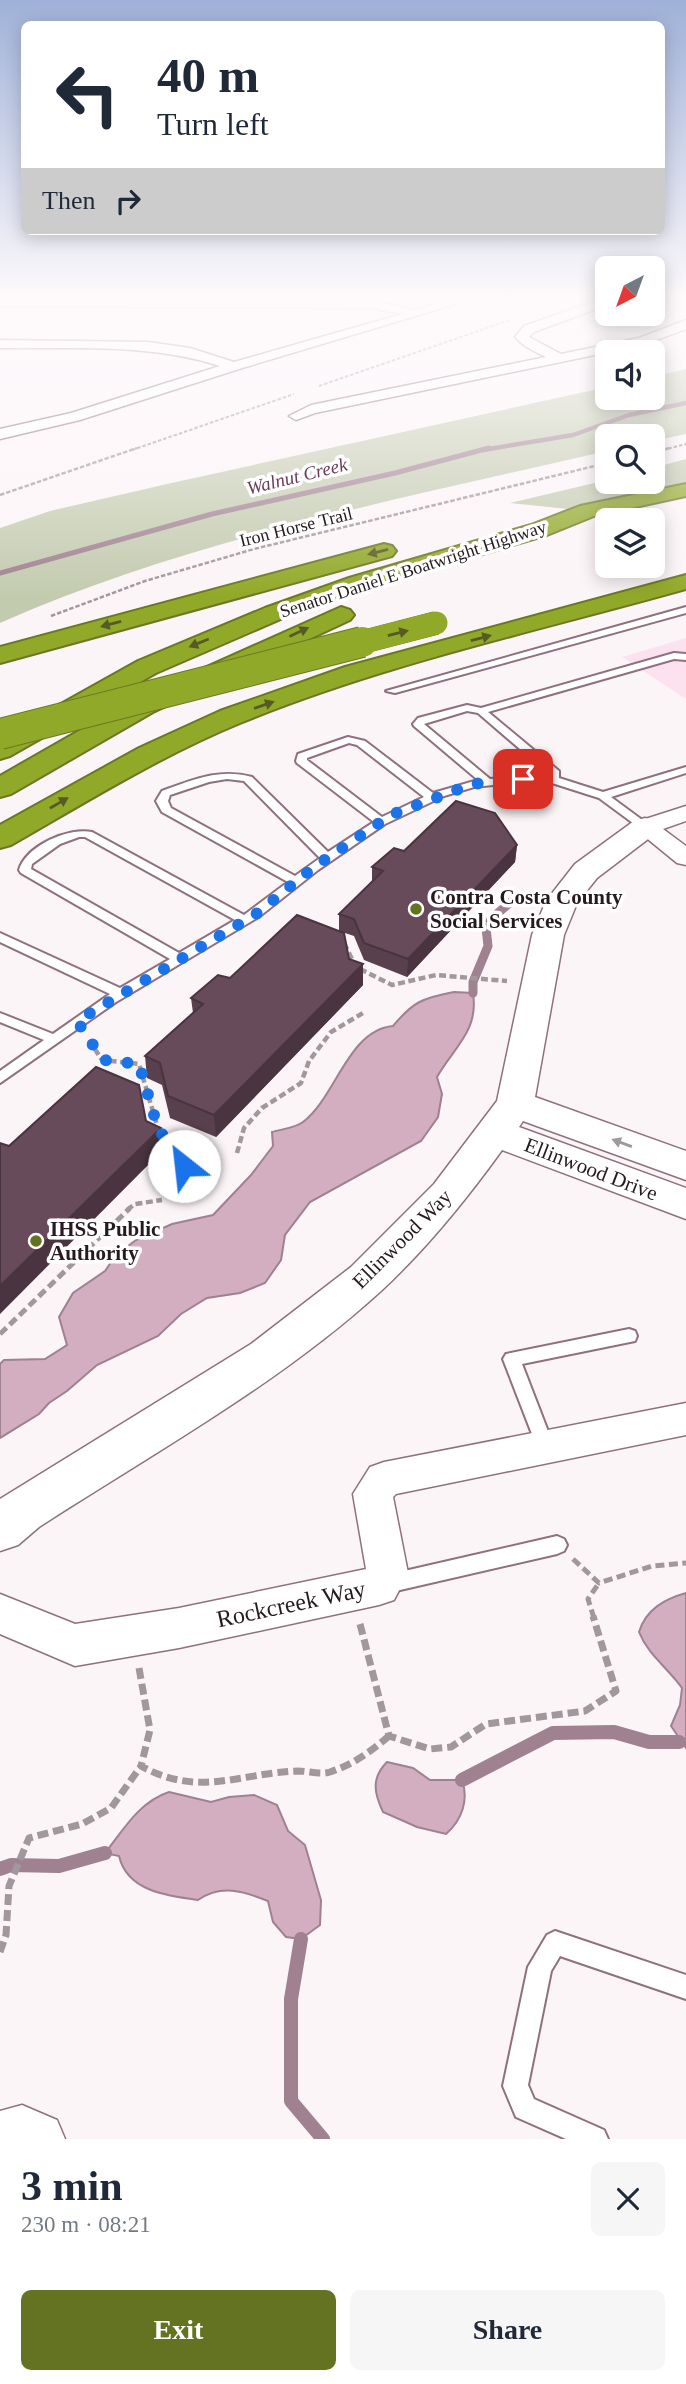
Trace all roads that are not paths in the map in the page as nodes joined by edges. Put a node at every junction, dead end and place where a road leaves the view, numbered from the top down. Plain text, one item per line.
1 (138, 397) edge
2 (370, 397) edge
3 (296, 416) dead end
4 (0, 434) edge
5 (686, 490) edge
6 (588, 511) junction
7 (581, 541) dead end
8 (686, 582) edge
9 (686, 610) edge
10 (463, 616) dead end
11 (0, 655) edge
12 (686, 657) edge
13 (391, 691) dead end
14 (481, 711) junction
15 (0, 734) edge
16 (0, 750) edge
17 (686, 769) edge
18 (553, 780) junction
19 (488, 782) junction
20 (0, 789) edge
21 (603, 796) junction
22 (432, 798) junction
23 (686, 813) edge
24 (381, 822) junction
25 (645, 827) junction
26 (0, 838) edge
27 (327, 858) junction
28 (686, 858) edge
29 (296, 881) junction
30 (244, 920) junction
31 (0, 937) edge
32 (180, 959) junction
33 (120, 993) junction
34 (0, 1017) edge
35 (53, 1038) junction
36 (0, 1078) edge
37 (506, 1119) junction
38 (686, 1166) edge
39 (686, 1204) edge
40 (629, 1336) dead end
41 (686, 1419) edge
42 (545, 1447) junction
43 (0, 1529) edge
44 (558, 1545) road end
45 (366, 1589) junction
46 (0, 1614) edge
47 (686, 1987) edge
48 (0, 2138) edge
49 (38, 2139) edge
50 (595, 2139) edge

1 - 4 street
2 - 3 street
5 - 6 highway, Senator Daniel E Boatwright Highway
6 -> 11 highway
6 -> 16 highway, Senator Daniel E Boatwright Highway
20 -> 7 highway, Senator Daniel E Boatwright Highway
26 -> 8 highway
9 - 13 lane
15 -> 10 highway, bridge
12 - 14 lane
14 - 18 lane
14 - 19 lane
17 - 21 lane
18 - 19 lane
18 - 21 lane
19 - 22 lane
21 - 25 lane
22 - 24 lane
22 - 24 lane
23 - 25 street, Ellinwood Way
24 - 27 lane
25 - 28 street
25 - 37 street, Ellinwood Way
27 - 29 lane
27 - 29 lane
29 - 30 lane
30 - 32 lane
30 - 32 lane
31 - 33 lane
32 - 33 lane
33 - 35 lane
34 - 35 lane
35 - 36 lane
38 -> 37 street, Ellinwood Drive
37 - 39 street, Ellinwood Drive
37 - 43 street, Ellinwood Way
40 - 42 lane
41 - 42 street, Rockcreek Way
42 - 45 street, Rockcreek Way
44 - 45 lane
45 - 46 street, Rockcreek Way
47 - 50 lane
48 - 49 street

